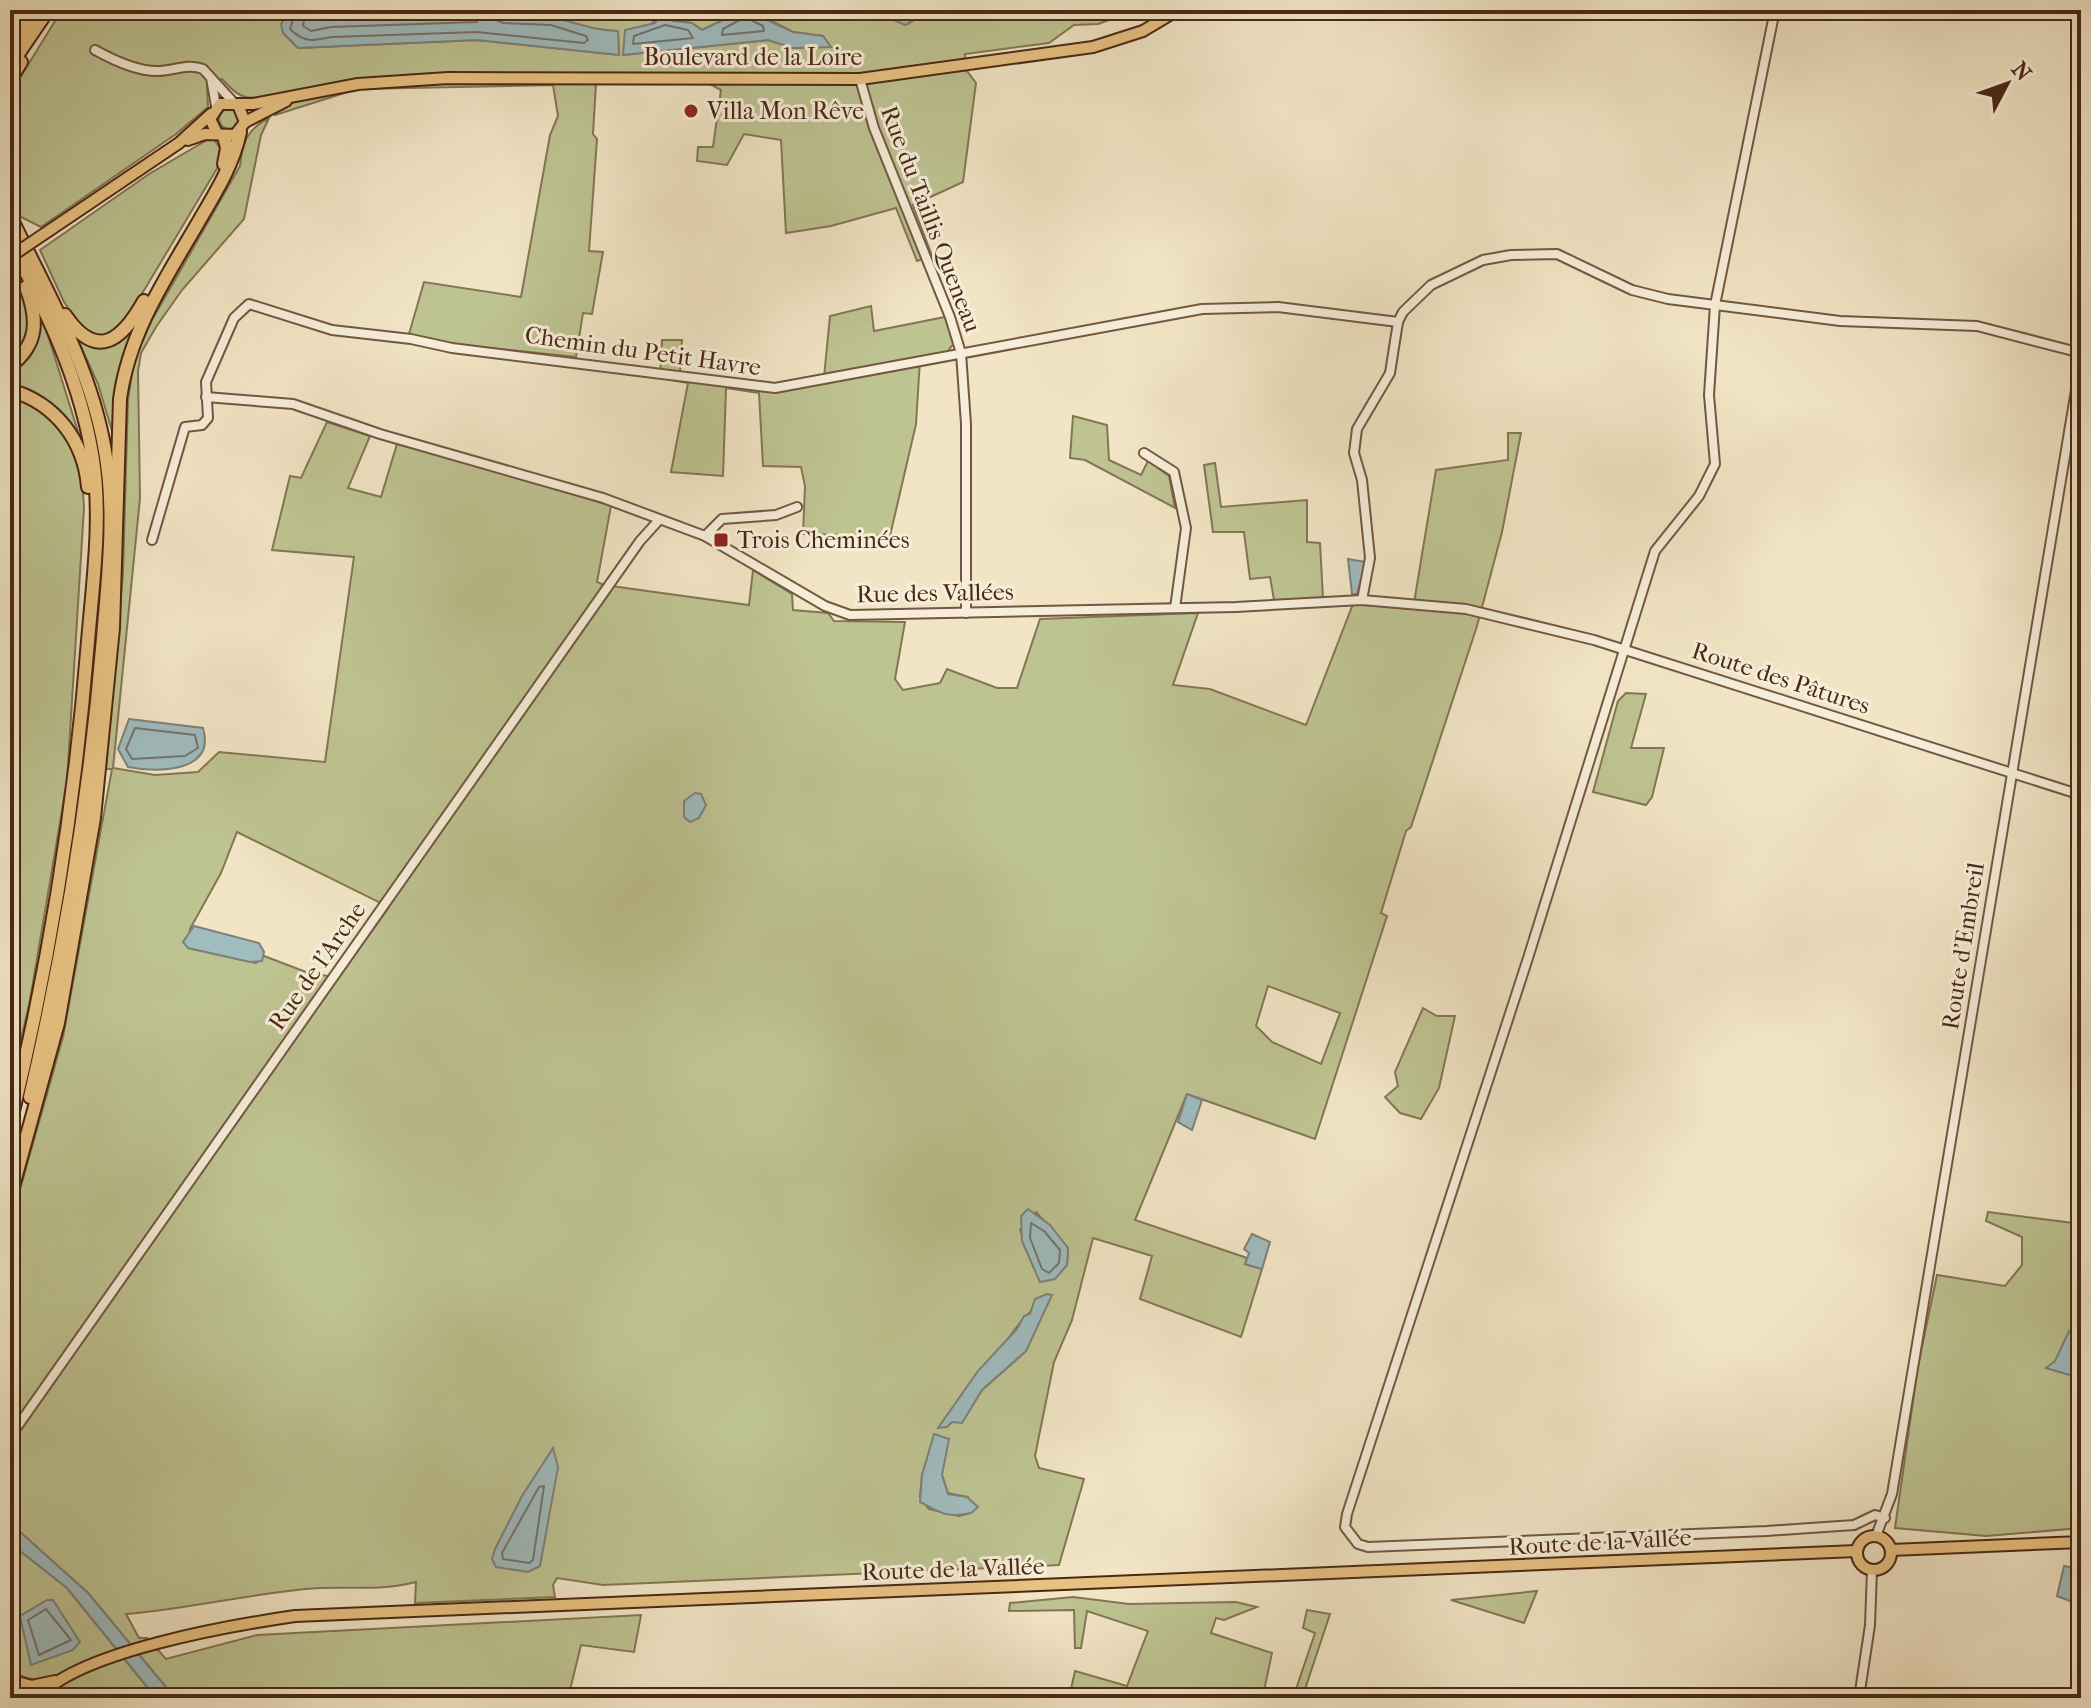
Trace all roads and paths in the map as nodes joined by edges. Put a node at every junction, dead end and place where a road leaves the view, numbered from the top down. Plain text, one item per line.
1 (34, 10) edge
2 (48, 10) edge
3 (1178, 10) edge
4 (1775, 10) edge
5 (20, 45) edge
6 (95, 50) dead end
7 (10, 66) edge
8 (211, 77) junction
9 (860, 79) junction
10 (10, 80) edge
11 (319, 90) junction
12 (236, 104) junction
13 (214, 110) junction
14 (243, 127) junction
15 (220, 135) junction
16 (179, 143) junction
17 (10, 216) edge
18 (14, 240) edge
19 (10, 257) edge
20 (1715, 305) junction
21 (1398, 322) junction
22 (961, 353) junction
23 (2081, 353) edge
24 (2081, 360) edge
25 (10, 366) edge
26 (10, 390) edge
27 (206, 397) junction
28 (1144, 453) dead end
29 (797, 507) dead end
30 (659, 520) junction
31 (705, 536) junction
32 (95, 539) junction
33 (152, 540) dead end
34 (1362, 600) junction
35 (1175, 608) junction
36 (1466, 609) joint
37 (966, 613) junction
38 (1626, 650) junction
39 (2012, 775) junction
40 (2081, 795) edge
41 (10, 1124) edge
42 (10, 1178) edge
43 (10, 1197) edge
44 (10, 1437) edge
45 (1885, 1518) junction
46 (1876, 1536) junction
47 (2081, 1542) edge
48 (1891, 1550) junction
49 (1857, 1551) junction
50 (1872, 1570) junction
51 (61, 1680) junction
52 (14, 1681) edge
53 (31, 1698) edge
54 (38, 1698) edge
55 (1859, 1698) edge

1 - 5 highway
2 - 5 highway
3 - 9 main road, Boulevard de la Loire
4 - 20 street
5 - 7 highway
5 - 10 highway
6 - 8 street
8 - 12 street
8 - 13 street
9 - 11 main road, Boulevard de la Loire
9 - 22 street, Rue du Taillis Queneau
11 - 12 main road, Boulevard de la Loire
11 - 14 main road, Boulevard de la Loire
12 - 13 main road, Boulevard de la Loire
12 - 14 main road
13 - 15 main road
13 - 16 main road
14 - 15 main road, Boulevard de la Loire
14 - 43 highway
15 - 16 main road, Boulevard de la Loire
15 - 18 highway
16 - 19 main road, bridge
17 - 18 highway
18 - 25 highway
18 - 32 highway
18 - 42 highway
20 - 21 street
20 - 23 street
20 - 38 street
21 - 22 street, Chemin du Petit Havre
21 - 34 street
22 - 27 street, Chemin du Petit Havre
22 - 37 street, Rue du Taillis Queneau
24 - 39 street, Route d'Embreil
26 - 32 highway
27 - 30 street, Rue des Vallées
27 - 33 street, Chemin du Petit Havre
28 - 35 street
29 - 31 street
30 - 31 street, Rue des Vallées
30 - 44 street, Rue de l'Arche
31 - 37 street, Rue des Vallées
32 - 41 highway
34 - 35 street, Rue des Vallées
34 - 36 street, Rue des Vallées
35 - 37 street, Rue des Vallées
36 - 38 street, Route des Pâtures
38 - 39 street, Route des Pâtures
38 - 45 street
39 - 40 street, Route des Pâtures
39 - 45 street, Route d'Embreil
45 - 46 street, Route d'Embreil
46 - 48 main road
46 - 49 main road
47 - 48 main road
48 - 50 main road
49 - 50 main road
49 - 51 main road, Route de la Vallée
50 - 55 street
51 - 52 main road
51 - 54 main road
52 - 53 main road

